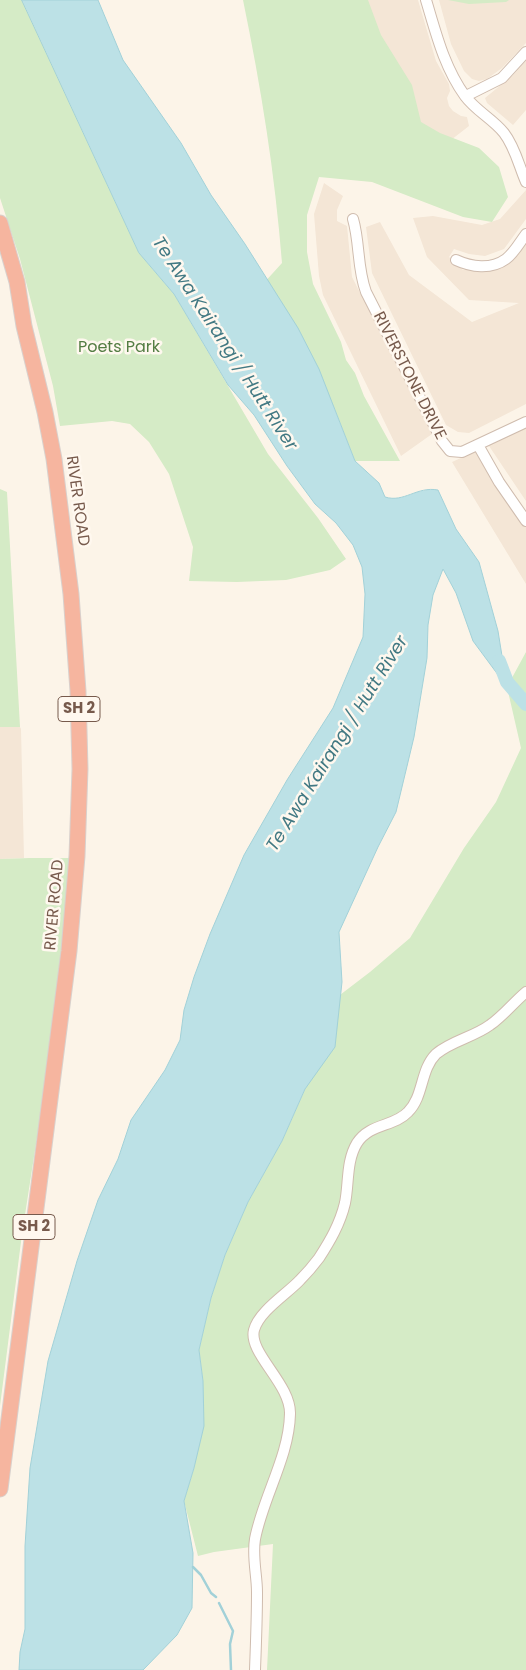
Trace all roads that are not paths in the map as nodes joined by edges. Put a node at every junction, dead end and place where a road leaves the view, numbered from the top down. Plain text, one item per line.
1 (426, 0) edge
2 (526, 52) edge
3 (466, 96) junction
4 (526, 182) edge
5 (353, 219) dead end
6 (0, 227) edge
7 (526, 234) edge
8 (456, 260) dead end
9 (0, 262) edge
10 (24, 326) junction
11 (526, 422) edge
12 (478, 445) junction
13 (526, 521) edge
14 (526, 992) edge
15 (0, 1489) edge
16 (255, 1670) edge

1 - 3 street
2 - 3 street
3 - 4 street
5 - 12 street, RIVERSTONE DRIVE
6 - 10 highway, RIVER ROAD / SH 2
7 - 8 street
9 - 10 highway, RIVER ROAD / SH 2
10 - 15 highway, RIVER ROAD / SH 2
11 - 12 street, RIVERSTONE DRIVE
12 - 13 street
14 - 16 street

